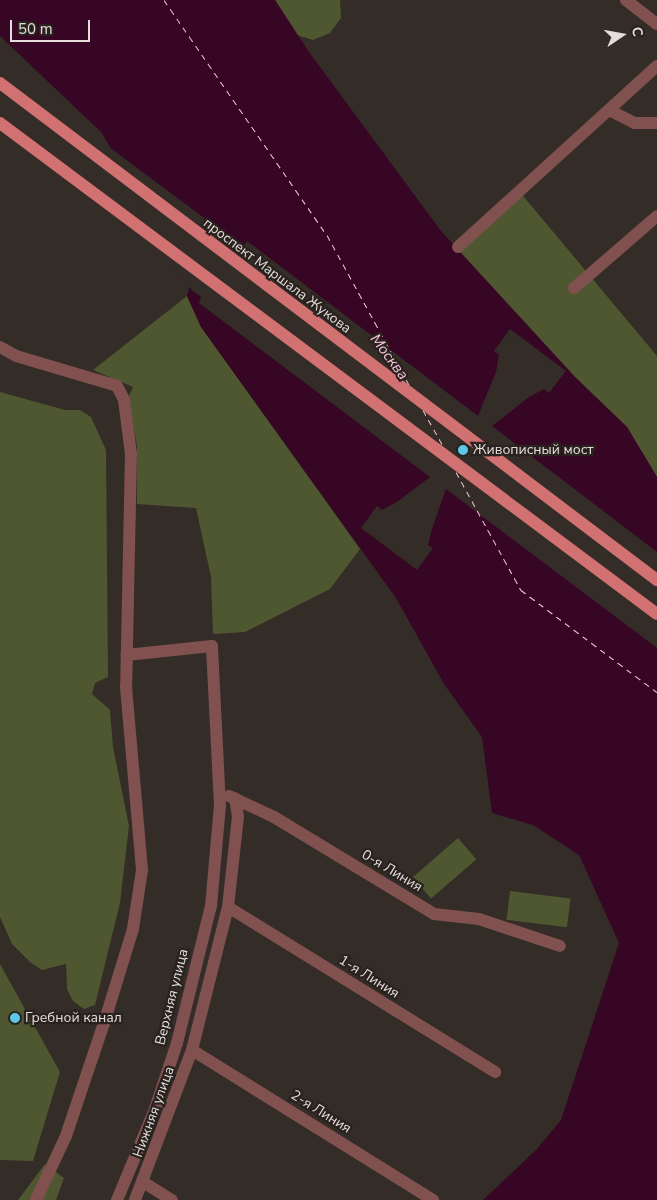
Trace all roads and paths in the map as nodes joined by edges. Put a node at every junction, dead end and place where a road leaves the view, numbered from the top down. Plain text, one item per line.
1 (626, 0) edge
2 (657, 24) edge
3 (657, 66) edge
4 (0, 83) edge
5 (609, 110) junction
6 (0, 123) edge
7 (657, 123) edge
8 (657, 216) edge
9 (458, 247) dead end
10 (574, 288) dead end
11 (0, 347) edge
12 (657, 580) edge
13 (657, 614) edge
14 (126, 655) junction
15 (220, 792) junction
16 (235, 798) junction
17 (228, 907) junction
18 (560, 946) dead end
19 (192, 1050) junction
20 (495, 1072) dead end
21 (144, 1182) junction
22 (36, 1200) edge
23 (117, 1200) edge
24 (135, 1200) edge
25 (172, 1200) edge
26 (434, 1200) edge

1 - 2 street
3 - 5 street
4 - 12 main road, проспект Маршала Жукова
5 - 7 street
5 - 9 street
6 - 13 main road
8 - 10 street
11 - 14 street
14 - 15 street, Верхняя улица
14 - 22 street
15 - 16 street, 0-я Линия
15 - 23 street, Верхняя улица
16 - 17 street, Нижняя улица
16 - 18 street, 0-я Линия
17 - 19 street, Нижняя улица
17 - 20 street, 1-я Линия
19 - 21 street, Нижняя улица
19 - 26 street, 2-я Линия
21 - 24 street, Нижняя улица
21 - 25 street

